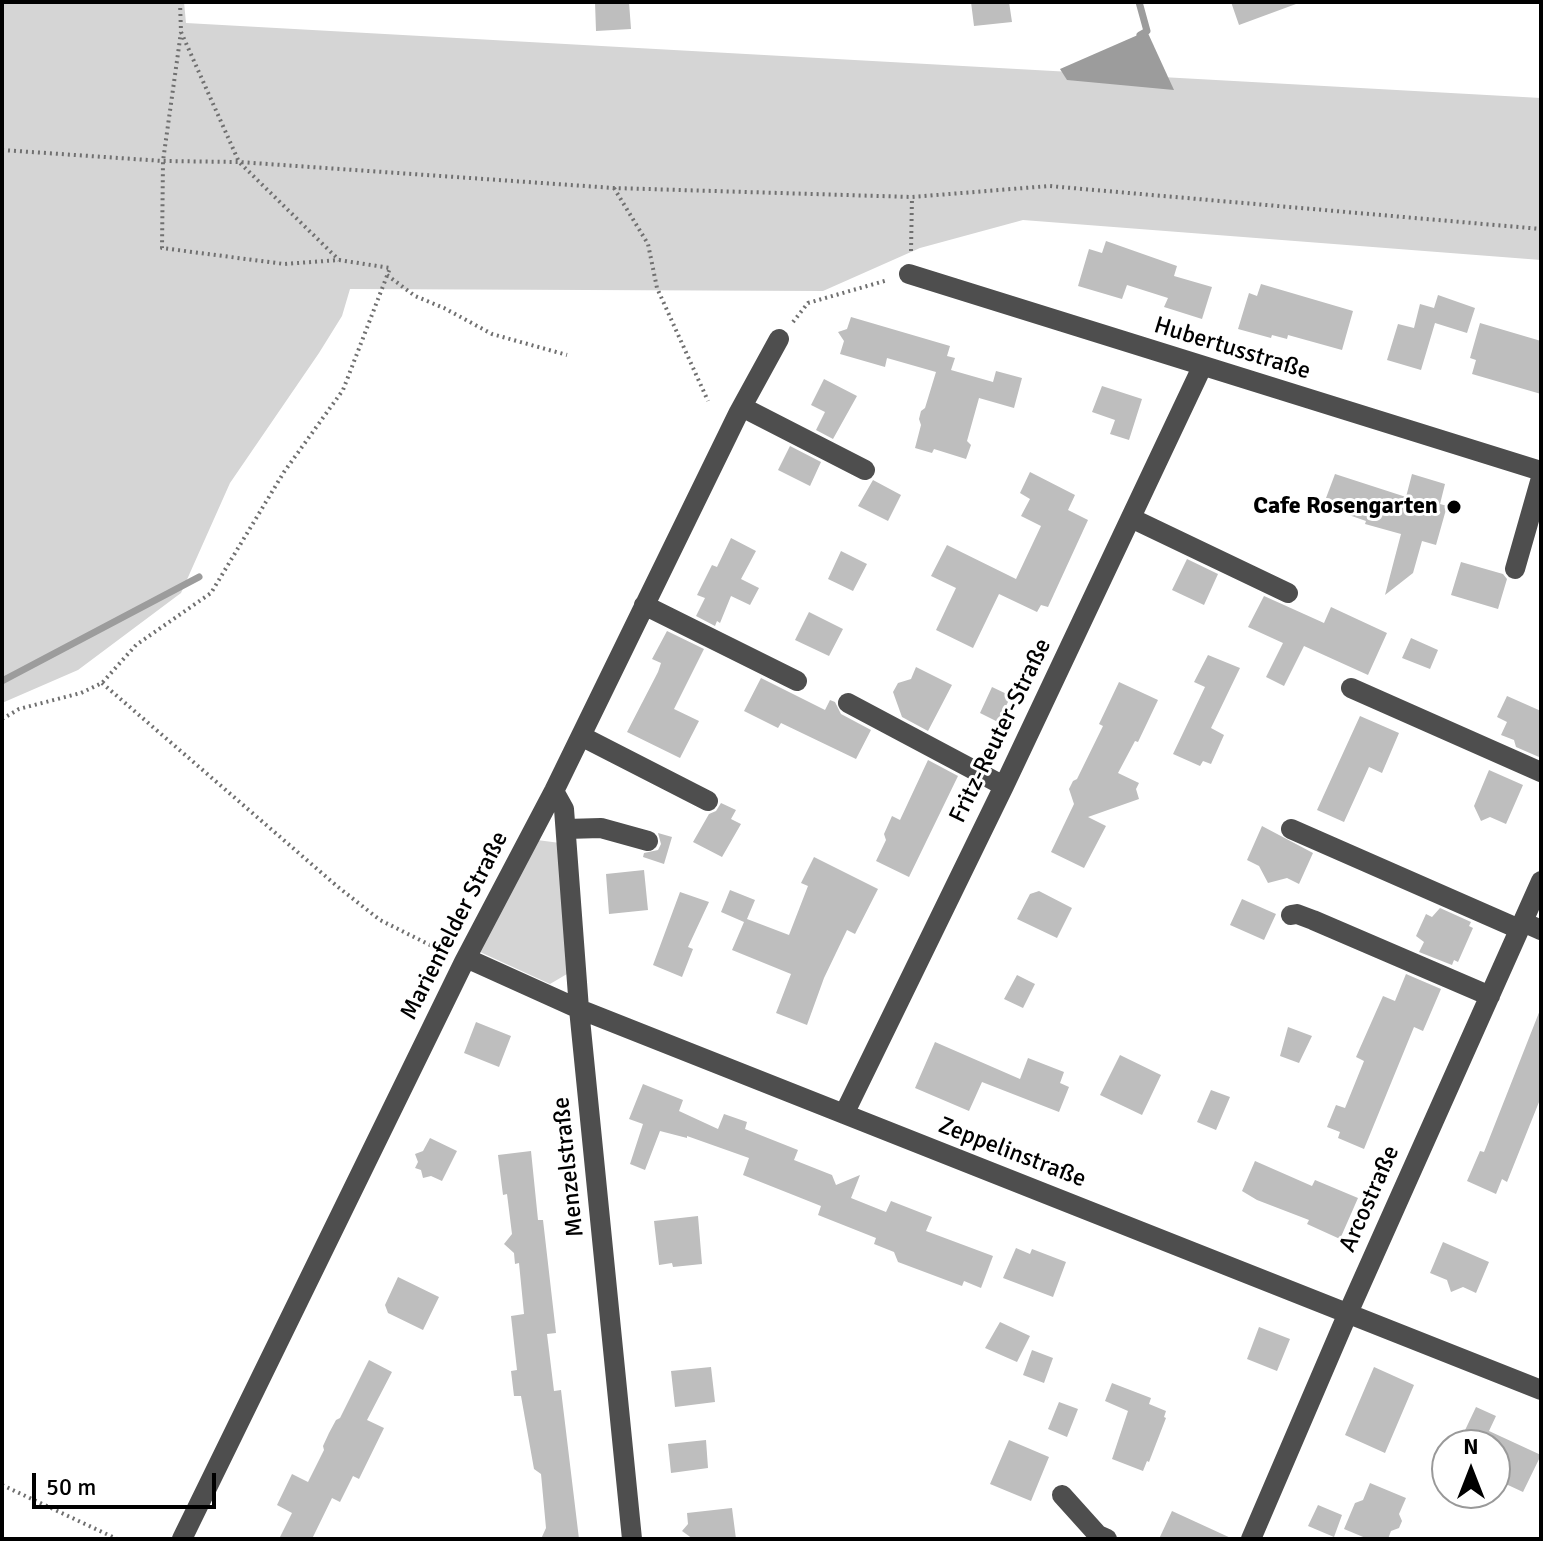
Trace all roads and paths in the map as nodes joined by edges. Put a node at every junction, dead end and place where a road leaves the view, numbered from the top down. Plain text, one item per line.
1 (180, 2) edge
2 (181, 32) junction
3 (2, 150) edge
4 (163, 161) junction
5 (239, 162) junction
6 (614, 188) junction
7 (912, 197) junction
8 (1541, 229) edge
9 (339, 260) junction
10 (909, 274) junction
11 (387, 275) junction
12 (779, 339) joint
13 (567, 355) dead end
14 (1202, 367) junction
15 (708, 401) dead end
16 (742, 407) junction
17 (865, 470) dead end
18 (1541, 471) edge
19 (1541, 478) edge
20 (1131, 518) junction
21 (1515, 569) dead end
22 (1288, 593) dead end
23 (644, 605) junction
24 (797, 681) dead end
25 (102, 683) junction
26 (1351, 688) dead end
27 (848, 703) dead end
28 (2, 719) edge
29 (581, 736) junction
30 (1541, 772) edge
31 (1004, 786) junction
32 (554, 791) junction
33 (708, 801) dead end
34 (566, 829) junction
35 (1291, 829) dead end
36 (648, 841) dead end
37 (1541, 881) edge
38 (1291, 915) dead end
39 (1528, 927) edge
40 (465, 960) junction
41 (1490, 996) junction
42 (579, 1009) junction
43 (844, 1114) junction
44 (1348, 1313) junction
45 (1541, 1390) edge
46 (2, 1485) edge
47 (1062, 1495) dead end
48 (117, 1539) edge
49 (182, 1539) edge
50 (632, 1539) edge
51 (1107, 1539) edge
52 (1251, 1539) edge

1 - 2 path
2 - 4 path
2 - 5 path
3 - 4 path
4 - 5 path
4 - 9 path
5 - 6 path
5 - 9 path
6 - 7 path
6 - 15 path
7 - 8 path
7 - 10 path
9 - 11 path
10 - 12 path
10 - 14 street, Hubertusstraße
11 - 13 path
11 - 25 path
12 - 16 street, Marienfelder Straße
14 - 18 street, Hubertusstraße
14 - 20 street, Fritz-Reuter-Straße
16 - 17 street
16 - 23 street, Marienfelder Straße
19 - 21 street
20 - 22 street
20 - 31 street, Fritz-Reuter-Straße
23 - 24 street
23 - 29 street, Marienfelder Straße
25 - 28 path
25 - 40 path
26 - 30 street
27 - 31 street
29 - 32 street, Marienfelder Straße
29 - 33 street
31 - 43 street, Fritz-Reuter-Straße
32 - 34 street, Menzelstraße
32 - 40 street, Marienfelder Straße
34 - 36 street
34 - 42 street, Menzelstraße
35 - 39 street
37 - 39 street, Arcostraße
38 - 41 street
39 - 41 street, Arcostraße
40 - 42 street, Zeppelinstraße
40 - 49 street, Marienfelder Straße
41 - 44 street, Arcostraße
42 - 43 street, Zeppelinstraße
42 - 50 street, Menzelstraße
43 - 44 street, Zeppelinstraße
44 - 45 street, Zeppelinstraße
44 - 52 street, Arcostraße
46 - 48 path
47 - 51 street

